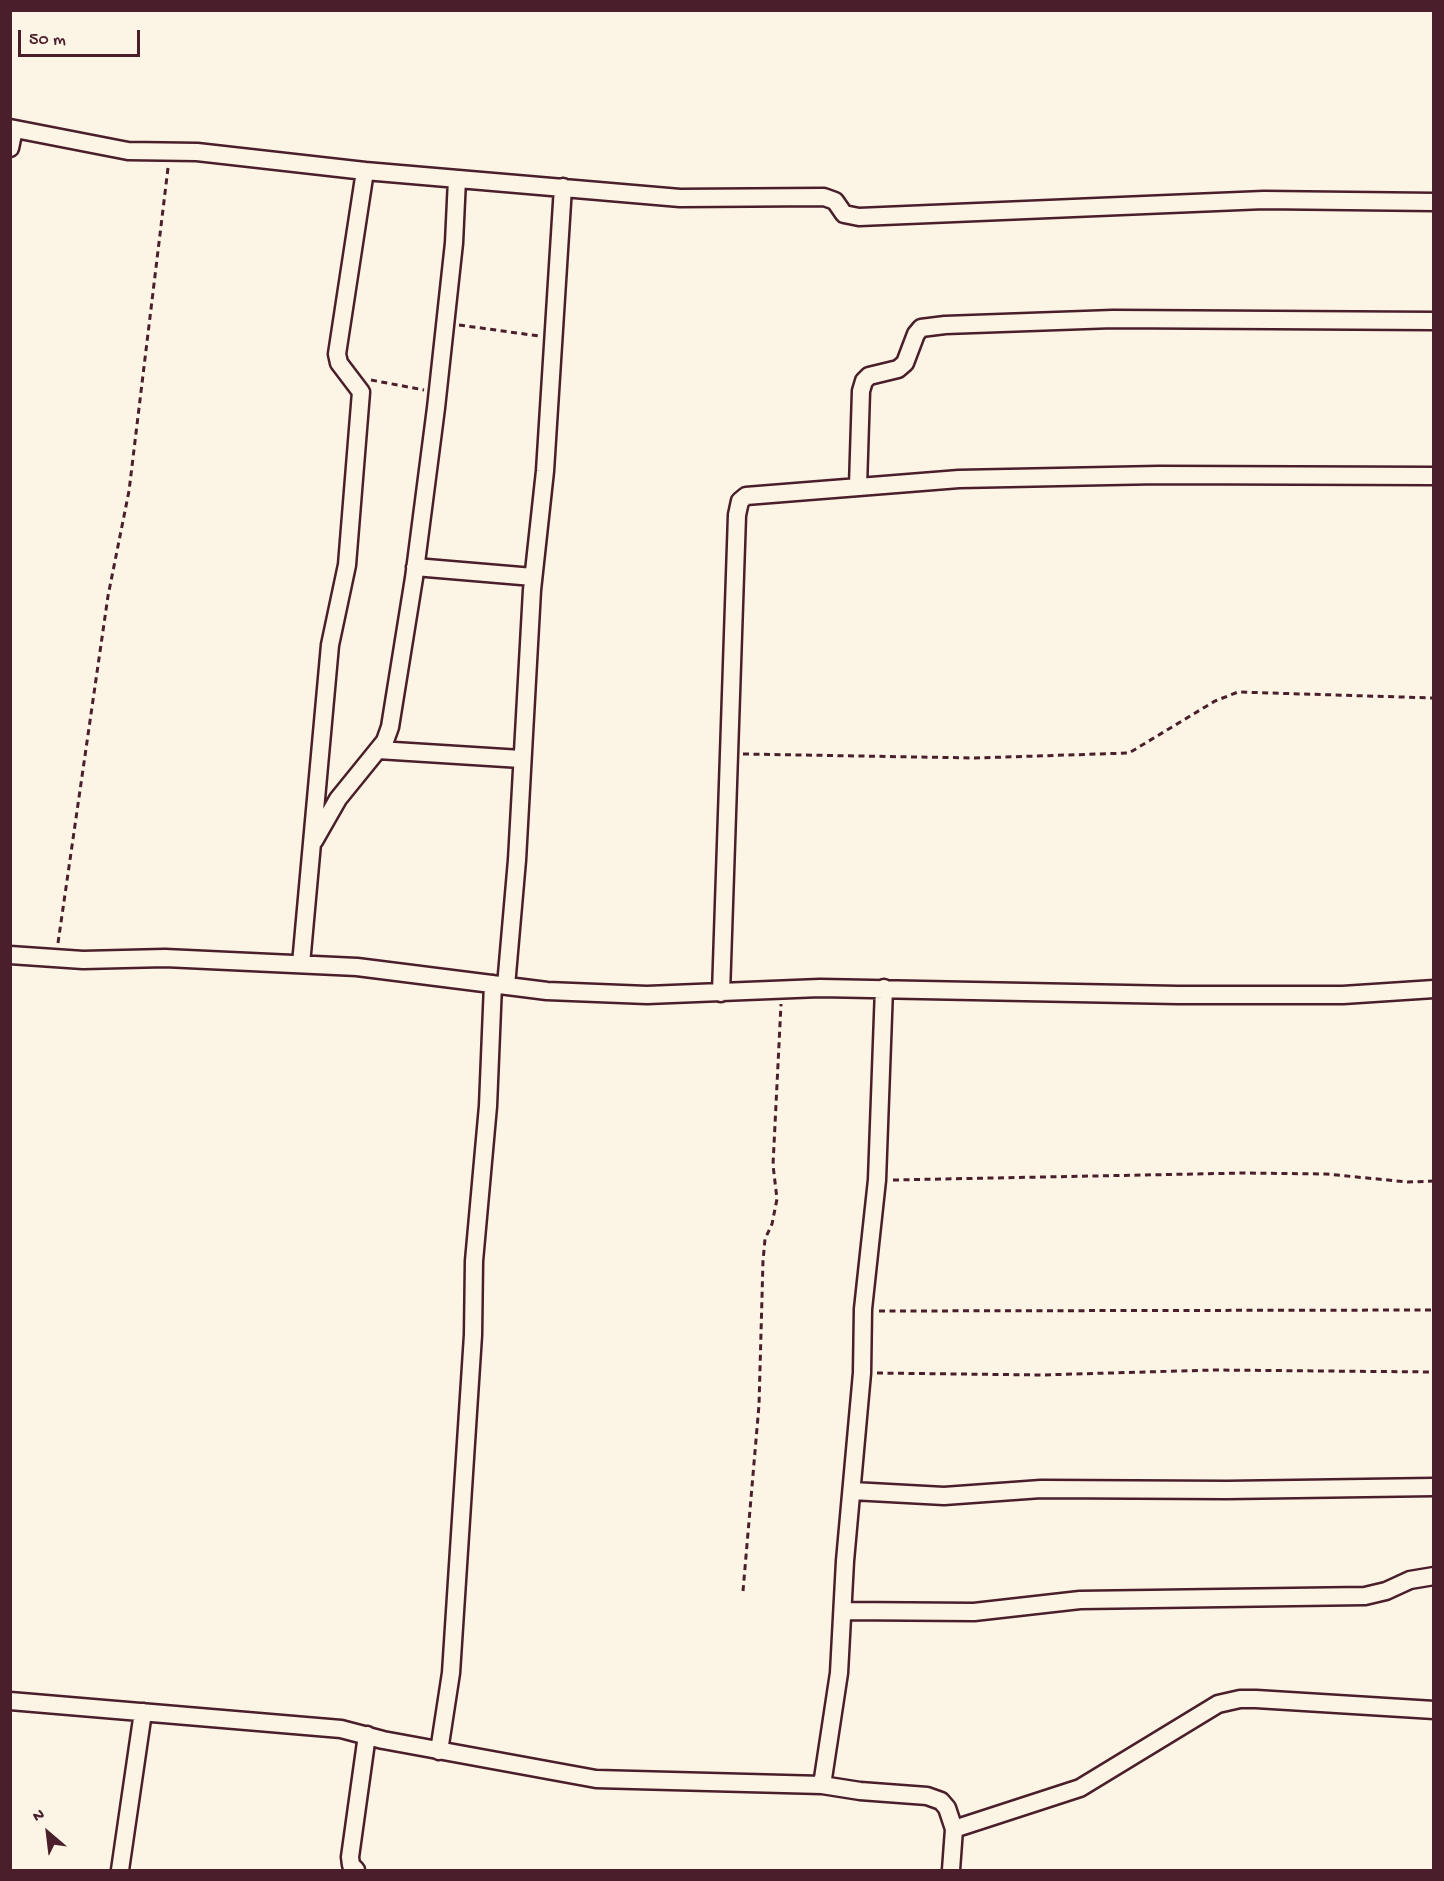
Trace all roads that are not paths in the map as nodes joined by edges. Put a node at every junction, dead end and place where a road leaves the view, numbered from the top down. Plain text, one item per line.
1 (12, 128) edge
2 (10, 148) edge
3 (365, 171) junction
4 (457, 178) junction
5 (563, 187) junction
6 (1434, 202) edge
7 (1434, 321) edge
8 (1434, 476) edge
9 (858, 486) junction
10 (415, 567) junction
11 (533, 577) junction
12 (378, 750) junction
13 (521, 759) junction
14 (312, 844) junction
15 (10, 955) edge
16 (301, 964) junction
17 (499, 985) junction
18 (884, 988) junction
19 (1434, 989) edge
20 (721, 993) junction
21 (1434, 1487) edge
22 (852, 1491) junction
23 (1434, 1576) edge
24 (843, 1611) junction
25 (10, 1701) edge
26 (1434, 1710) edge
27 (143, 1712) junction
28 (367, 1735) junction
29 (439, 1751) junction
30 (822, 1785) junction
31 (954, 1829) junction
32 (120, 1870) edge
33 (356, 1870) edge
34 (951, 1870) edge

1 - 2 street
1 - 3 street
3 - 4 street
3 - 14 street
4 - 5 street
4 - 10 street
5 - 6 street
5 - 11 street
7 - 9 street
8 - 9 street
9 - 20 street
10 - 11 street
10 - 12 street
11 - 13 street
12 - 13 street
12 - 14 street
13 - 17 street
14 - 16 street
15 - 16 street
16 - 17 street
17 - 20 street
17 - 29 street
18 - 19 street
18 - 20 street
18 - 22 street
21 - 22 street
22 - 24 street
23 - 24 street
24 - 30 street
25 - 27 street
26 - 31 street
27 - 28 street
27 - 32 street
28 - 29 street
28 - 33 street
29 - 30 street
30 - 31 street
31 - 34 street

